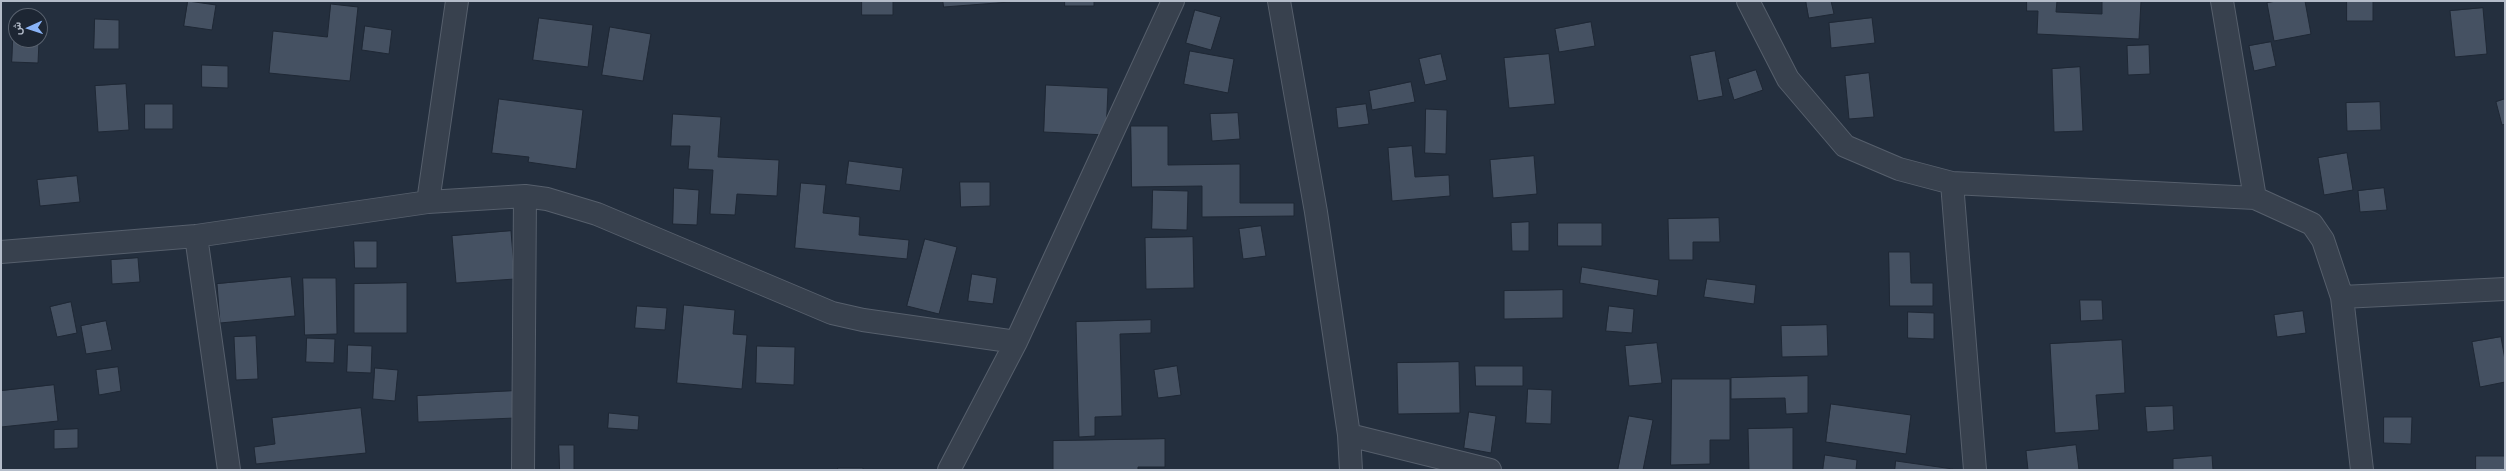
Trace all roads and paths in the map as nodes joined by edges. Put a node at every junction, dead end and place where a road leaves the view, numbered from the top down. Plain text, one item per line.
1 (457, 1) edge
2 (1173, 1) edge
3 (1279, 1) edge
4 (1748, 1) edge
5 (2222, 1) edge
6 (1952, 183) junction
7 (525, 196) junction
8 (2255, 198) junction
9 (428, 202) junction
10 (196, 236) junction
11 (1, 252) edge
12 (2505, 289) edge
13 (2342, 297) junction
14 (1016, 342) junction
15 (1349, 435) junction
16 (229, 470) edge
17 (524, 470) edge
18 (949, 470) edge
19 (1351, 470) edge
20 (1490, 470) edge
21 (1975, 470) edge
22 (2362, 470) edge

1 - 9 street
2 - 14 street
3 - 15 street
4 - 6 street
5 - 8 street
6 - 8 street
6 - 21 street
7 - 9 street
7 - 14 street
7 - 17 street
8 - 13 street
9 - 10 street
10 - 11 street
10 - 16 street
12 - 13 street
13 - 22 street
14 - 18 street
15 - 19 street
15 - 20 street

